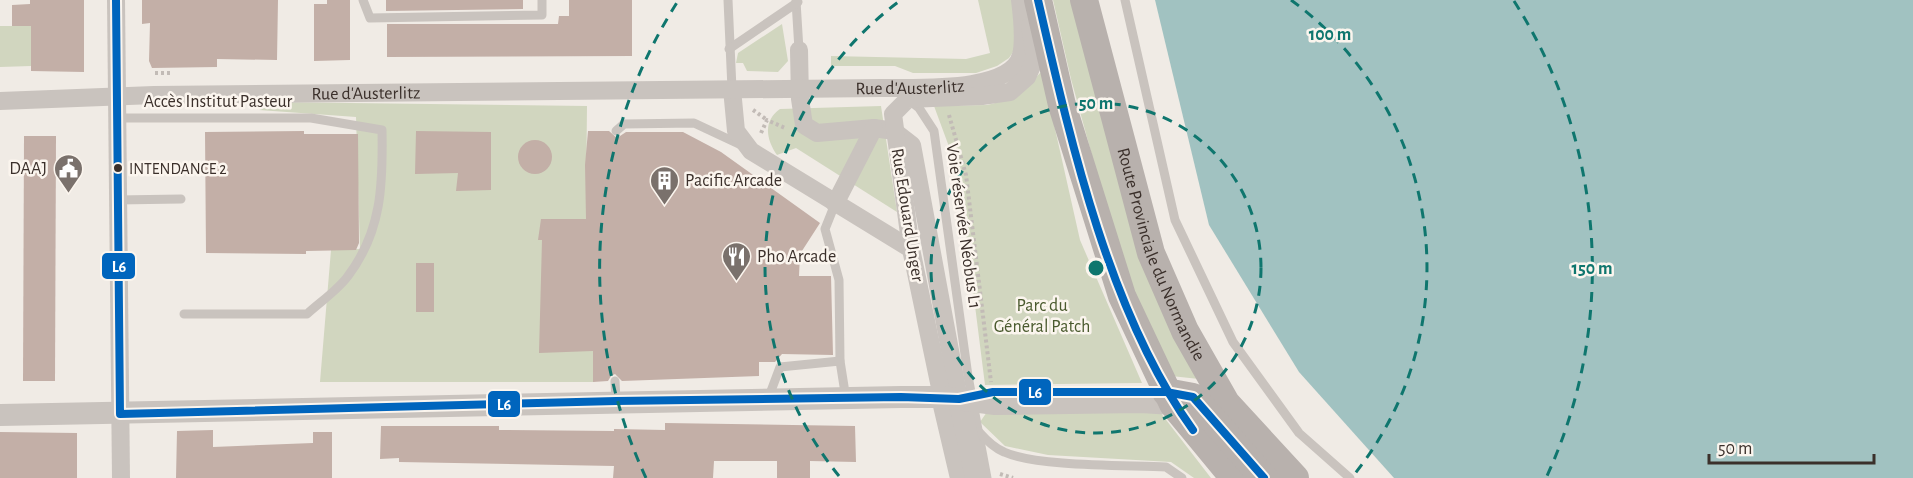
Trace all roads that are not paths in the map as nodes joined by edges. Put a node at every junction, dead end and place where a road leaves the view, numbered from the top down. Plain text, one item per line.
1 (116, 0) edge
2 (363, 0) edge
3 (542, 0) edge
4 (728, 0) edge
5 (1020, 0) edge
6 (1026, 0) edge
7 (1038, 0) edge
8 (1084, 0) edge
9 (1125, 0) edge
10 (796, 1) edge
11 (729, 49) junction
12 (799, 50) joint
13 (880, 88) junction
14 (732, 89) junction
15 (800, 89) junction
16 (118, 98) junction
17 (908, 99) junction
18 (0, 101) edge
19 (117, 118) junction
20 (874, 128) junction
21 (894, 131) junction
22 (616, 132) dead end
23 (751, 151) junction
24 (181, 199) dead end
25 (117, 200) junction
26 (835, 204) junction
27 (911, 249) junction
28 (184, 314) dead end
29 (840, 361) junction
30 (1169, 398) junction
31 (768, 399) junction
32 (846, 399) junction
33 (961, 399) junction
34 (120, 414) junction
35 (0, 415) edge
36 (978, 431) junction
37 (121, 478) edge
38 (961, 478) edge
39 (976, 478) edge
40 (987, 478) edge
41 (1182, 478) edge
42 (1234, 478) edge
43 (1264, 478) edge
44 (1295, 478) edge
45 (1350, 478) edge

1 - 16 street
2 - 3 lane
4 - 11 lane
5 - 13 street, Rue d'Austerlitz
6 - 17 street, Rue d'Austerlitz
7 - 30 main road
8 - 44 main road, Route Provinciale du Normandie
9 - 45 lane
10 - 11 lane
10 - 12 lane
11 - 14 lane
12 - 15 street
13 - 15 street, Rue d'Austerlitz
13 - 17 lane, Voie réservée Néobus L1
14 - 15 street, Rue d'Austerlitz
14 - 16 street, Rue d'Austerlitz
14 - 23 street
15 - 20 street
16 - 18 street, Rue d'Austerlitz
16 - 19 street
17 - 21 street, Rue d'Austerlitz
17 - 33 lane, Voie réservée Néobus L1
19 - 25 street
19 - 28 lane, Accès Institut Pasteur
20 - 21 street
20 - 26 street
21 - 27 street, Rue Edouard Unger
21 - 33 street, Rue Edouard Unger
22 - 23 lane
23 - 26 street
24 - 25 lane
25 - 34 street
26 - 27 street
26 - 29 lane
27 - 33 street, Rue Edouard Unger
29 - 31 lane
29 - 32 lane
30 - 33 street
30 - 42 main road
30 - 43 main road
31 - 32 street
31 - 34 street
32 - 33 street
33 - 36 lane, Voie réservée Néobus L1
33 - 38 street, Rue Edouard Unger
33 - 39 street, Rue Edouard Unger
34 - 35 street
34 - 37 street
36 - 40 lane, Voie réservée Néobus L1
36 - 41 lane

